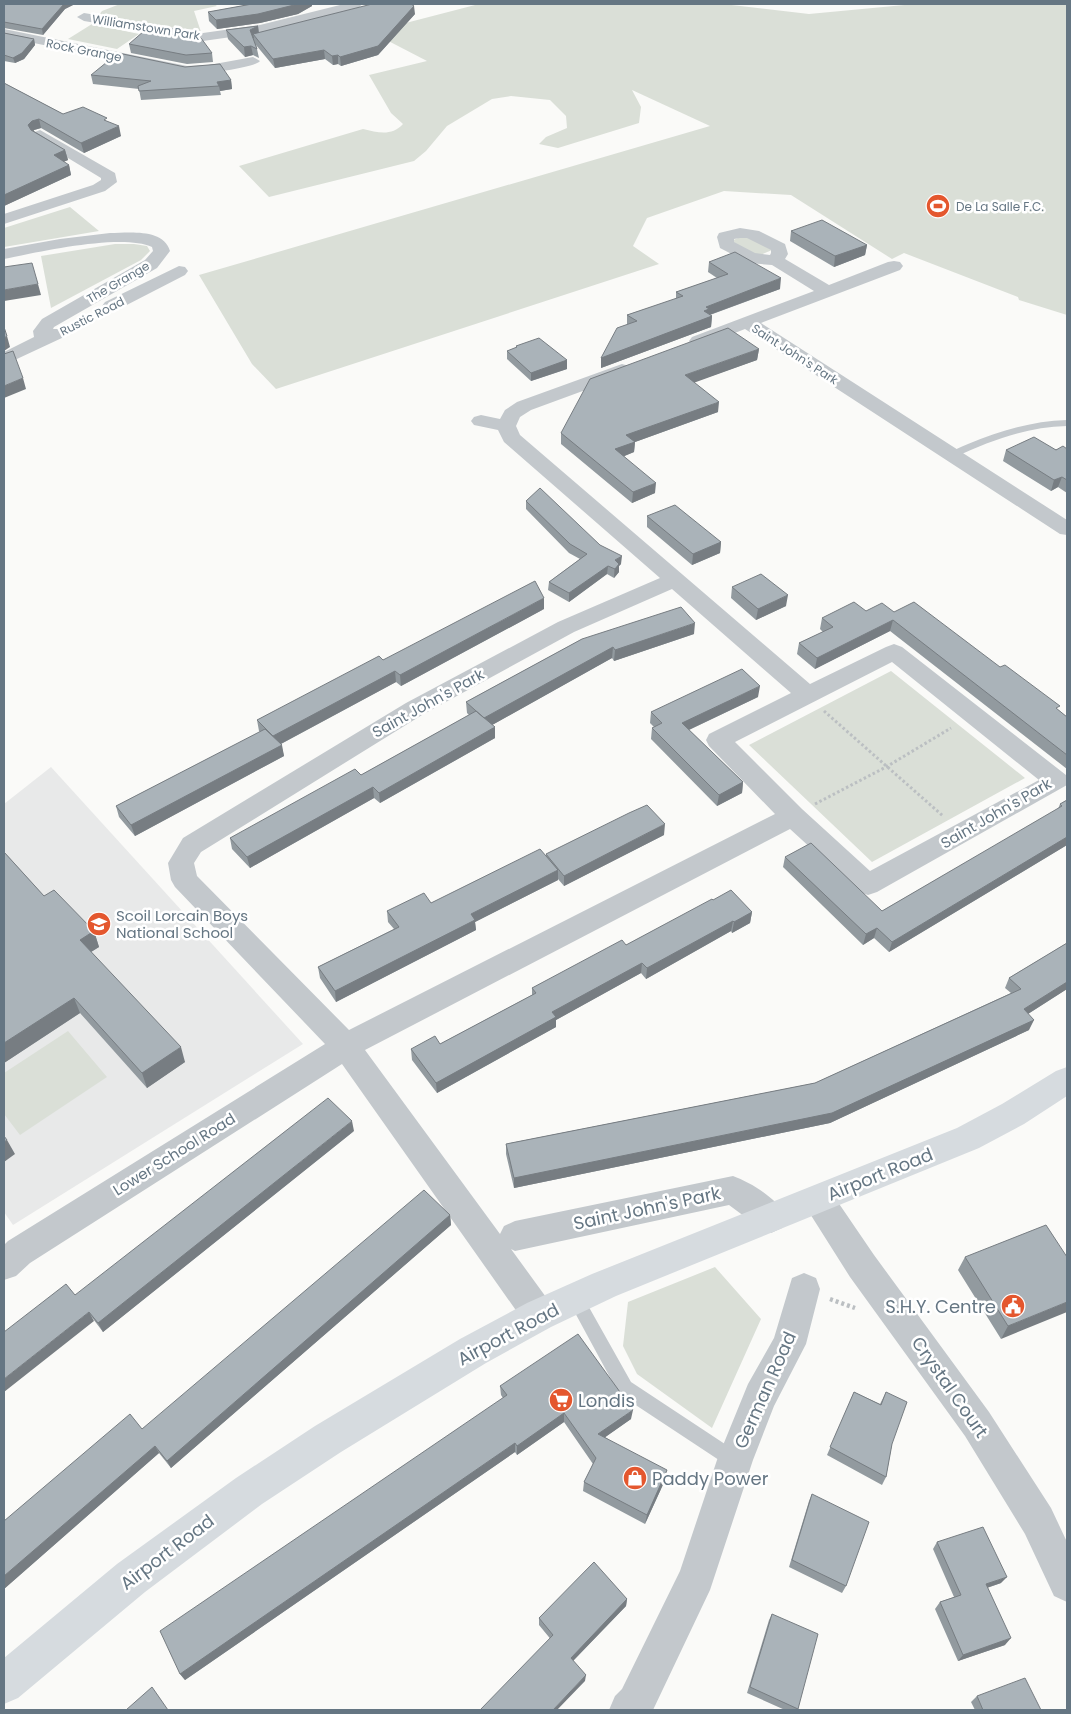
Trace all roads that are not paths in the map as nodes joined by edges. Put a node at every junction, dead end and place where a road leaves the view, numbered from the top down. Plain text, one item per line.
1 (354, 5) edge
2 (100, 7) dead end
3 (84, 17) junction
4 (72, 27) dead end
5 (4, 33) edge
6 (253, 61) edge
7 (40, 135) edge
8 (4, 219) edge
9 (4, 254) edge
10 (775, 260) dead end
11 (894, 266) dead end
12 (179, 271) dead end
13 (828, 292) junction
14 (748, 323) junction
15 (44, 340) junction
16 (684, 347) edge
17 (4, 359) edge
18 (639, 364) edge
19 (481, 421) dead end
20 (1067, 423) edge
21 (506, 426) junction
22 (952, 455) junction
23 (1067, 529) edge
24 (675, 580) junction
25 (808, 695) junction
26 (793, 816) junction
27 (346, 1046) junction
28 (1067, 1080) edge
29 (818, 1199) junction
30 (771, 1218) junction
31 (515, 1236) dead end
32 (4, 1265) edge
33 (804, 1289) road end
34 (575, 1298) junction
35 (539, 1315) junction
36 (735, 1460) junction
37 (1067, 1583) edge
38 (4, 1684) edge
39 (630, 1710) edge

1 - 3 street, Williamstown Park
2 - 3 street, Williamstown Park
3 - 4 street, Williamstown Park
5 - 6 street, Rock Grange
7 - 8 street
9 - 15 street, The Grange
10 - 13 street
11 - 13 street
12 - 15 street, Rustic Road
13 - 14 street
14 - 16 street, Saint John's Park
14 - 22 street, Saint John's Park
15 - 17 street, Rustic Road
18 - 21 street
19 - 21 street
20 - 22 lane
21 - 24 street
22 - 23 street, Saint John's Park
24 - 25 street
24 - 27 street, Saint John's Park
25 - 26 street, Saint John's Park
25 - 26 street, Saint John's Park
26 - 27 street
27 - 32 street, Lower School Road
27 - 35 street
28 - 29 main road, Airport Road
29 - 30 main road, Airport Road
29 - 37 street, Crystal Court
30 - 31 street, Saint John's Park
30 - 34 main road, Airport Road
33 - 36 street, German Road
34 - 35 main road, Airport Road
34 - 36 lane
35 - 38 main road, Airport Road
36 - 39 street, German Road

